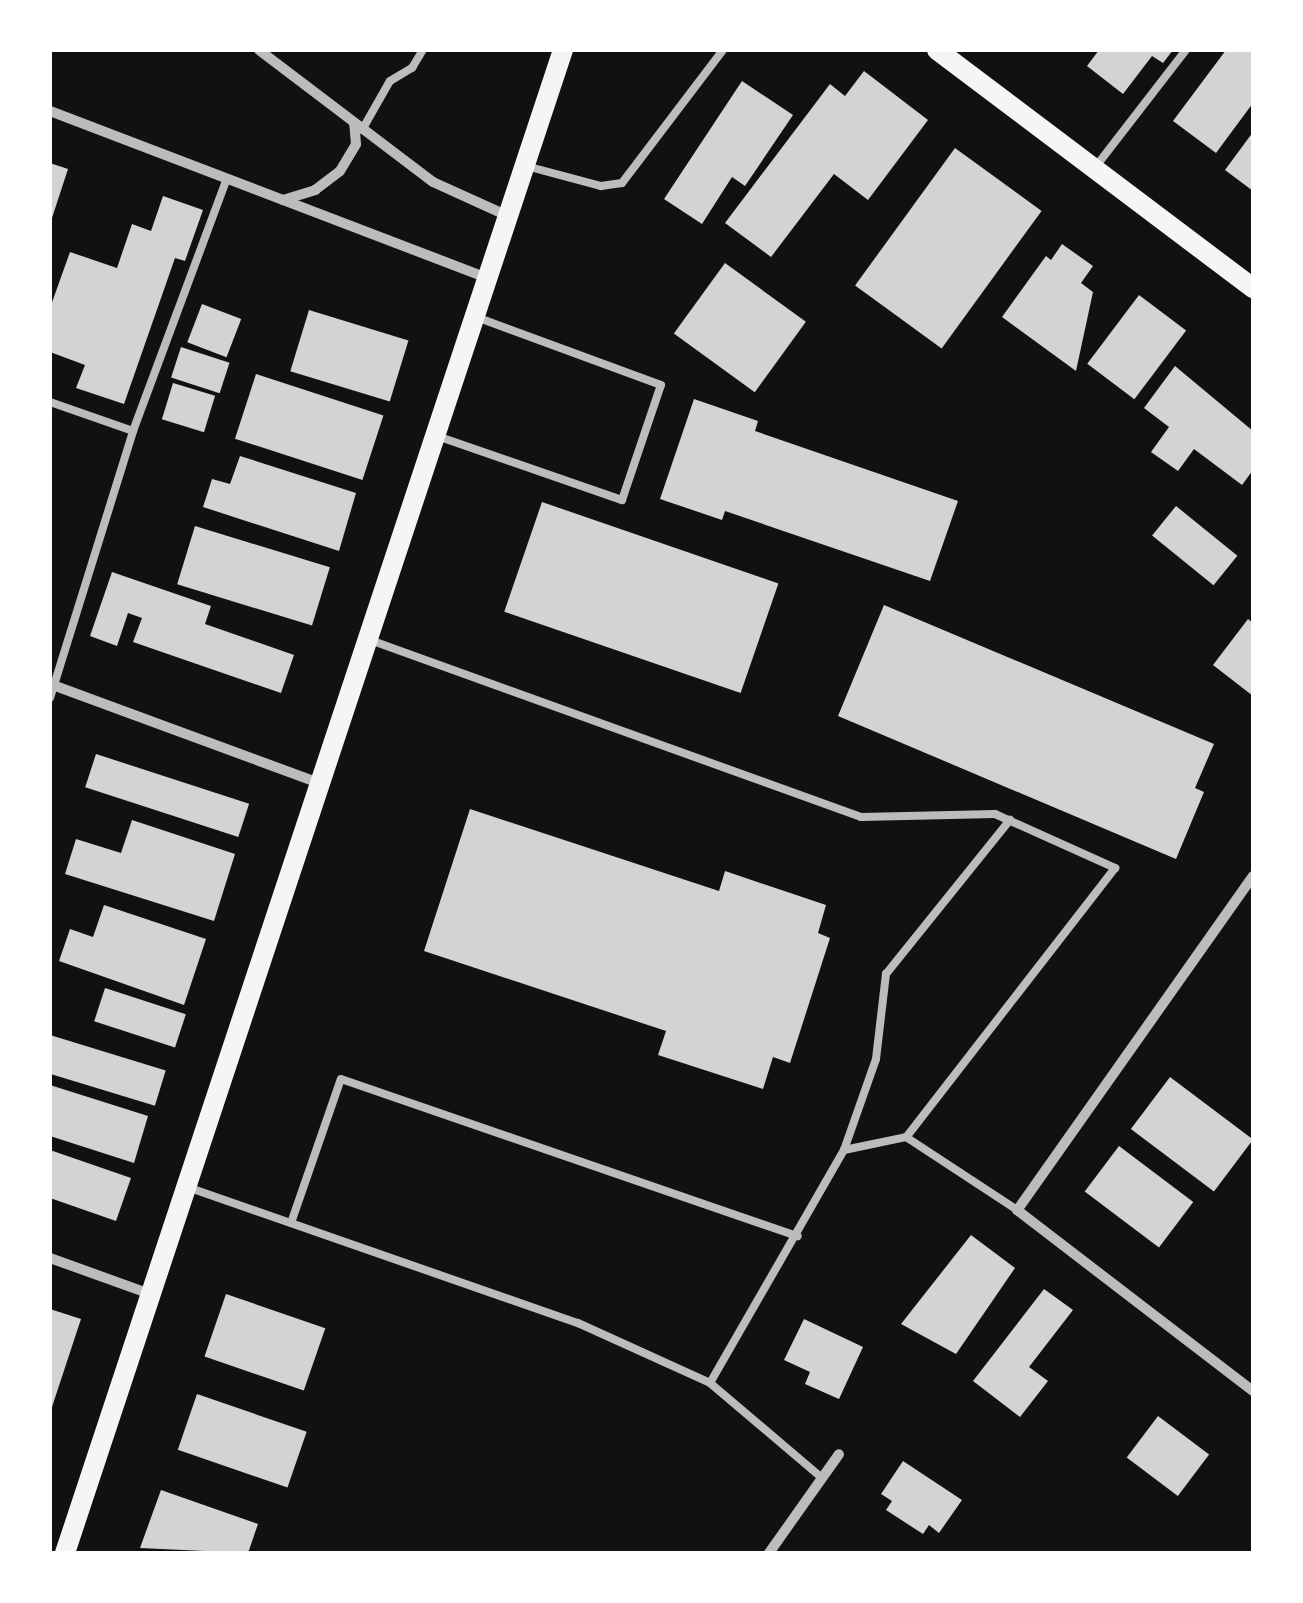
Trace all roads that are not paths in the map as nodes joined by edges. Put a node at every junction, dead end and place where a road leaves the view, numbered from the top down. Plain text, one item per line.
1 (260, 50) edge
2 (423, 50) edge
3 (562, 50) edge
4 (723, 50) edge
5 (938, 50) edge
6 (1186, 50) edge
7 (274, 54) edge
8 (50, 112) edge
9 (358, 126) junction
10 (526, 166) junction
11 (1095, 169) junction
12 (226, 178) junction
13 (284, 200) junction
14 (508, 216) junction
15 (489, 278) junction
16 (1253, 288) edge
17 (476, 317) junction
18 (50, 402) edge
19 (133, 431) junction
20 (437, 436) junction
21 (370, 640) junction
22 (51, 689) edge
23 (316, 782) junction
24 (1010, 820) junction
25 (1253, 876) edge
26 (906, 1137) junction
27 (844, 1150) junction
28 (186, 1187) junction
29 (1016, 1210) junction
30 (290, 1223) junction
31 (798, 1236) junction
32 (50, 1258) edge
33 (150, 1294) junction
34 (710, 1383) junction
35 (1253, 1390) edge
36 (840, 1454) dead end
37 (822, 1478) junction
38 (65, 1553) edge
39 (769, 1553) edge

1 - 7 street
2 - 9 lane
3 - 10 main road
4 - 10 lane
5 - 11 main road
6 - 11 lane
7 - 9 street
8 - 12 street
9 - 13 street
9 - 14 street
10 - 14 main road
11 - 16 main road
12 - 13 street
12 - 19 lane
13 - 15 street
14 - 15 main road
15 - 17 main road
17 - 20 main road
17 - 20 lane
18 - 19 lane
19 - 22 lane
20 - 21 main road
21 - 23 main road
21 - 24 lane
22 - 23 street
23 - 28 main road
24 - 26 lane
24 - 27 lane
25 - 29 street
26 - 27 lane
26 - 29 lane
27 - 31 lane
28 - 30 lane
28 - 33 main road
29 - 35 street
30 - 31 lane
30 - 34 lane
31 - 34 lane
32 - 33 street
33 - 38 main road
34 - 37 lane
36 - 37 street
37 - 39 street

